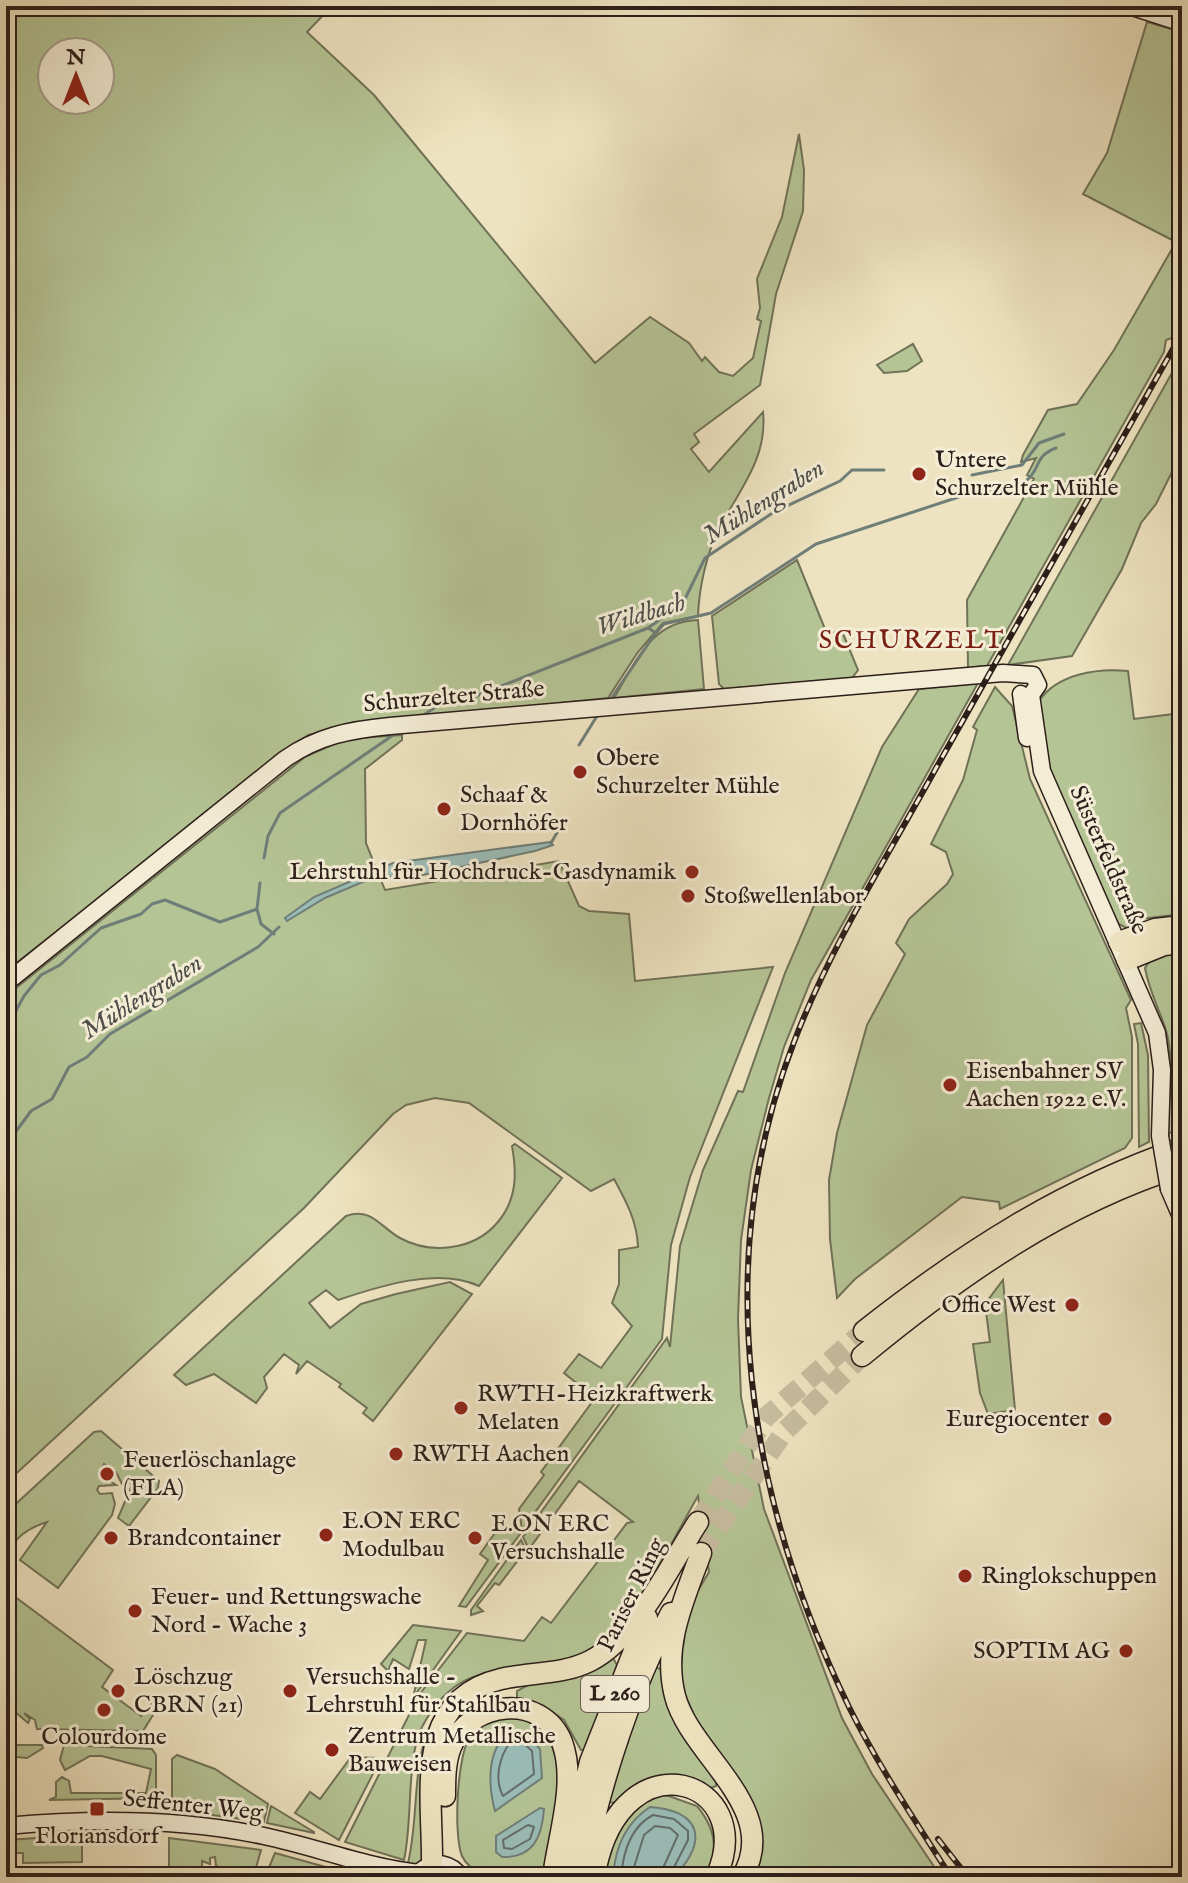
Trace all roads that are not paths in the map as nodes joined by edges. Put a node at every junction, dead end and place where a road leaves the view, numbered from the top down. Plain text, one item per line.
1 (1129, 6) edge
2 (1182, 23) edge
3 (1021, 688) joint
4 (1182, 926) edge
5 (1182, 943) edge
6 (1123, 951) junction
7 (6, 983) edge
8 (1174, 1150) edge
9 (1182, 1219) edge
10 (864, 1331) tunnel mouth
11 (862, 1356) tunnel mouth
12 (6, 1826) edge
13 (371, 1865) junction
14 (435, 1871) edge
15 (392, 1877) edge
16 (553, 1877) edge
17 (564, 1877) edge
18 (581, 1877) edge
19 (594, 1877) edge
20 (716, 1877) edge
21 (742, 1877) edge

1 - 2 street
3 - 6 street, Süsterfeldstraße
3 - 7 street, Schurzelter Straße
4 - 6 highway
5 - 6 highway
6 - 8 street, Süsterfeldstraße
8 - 9 street, Süsterfeldstraße, bridge
8 - 10 highway
8 - 11 highway
12 - 13 street, Seffenter Weg
13 - 14 street, Seffenter Weg
13 - 15 street, Seffenter Weg
14 - 16 highway
14 - 17 highway, Pariser Ring / L 260
18 - 21 highway, Pariser Ring / L 260
19 - 20 highway

